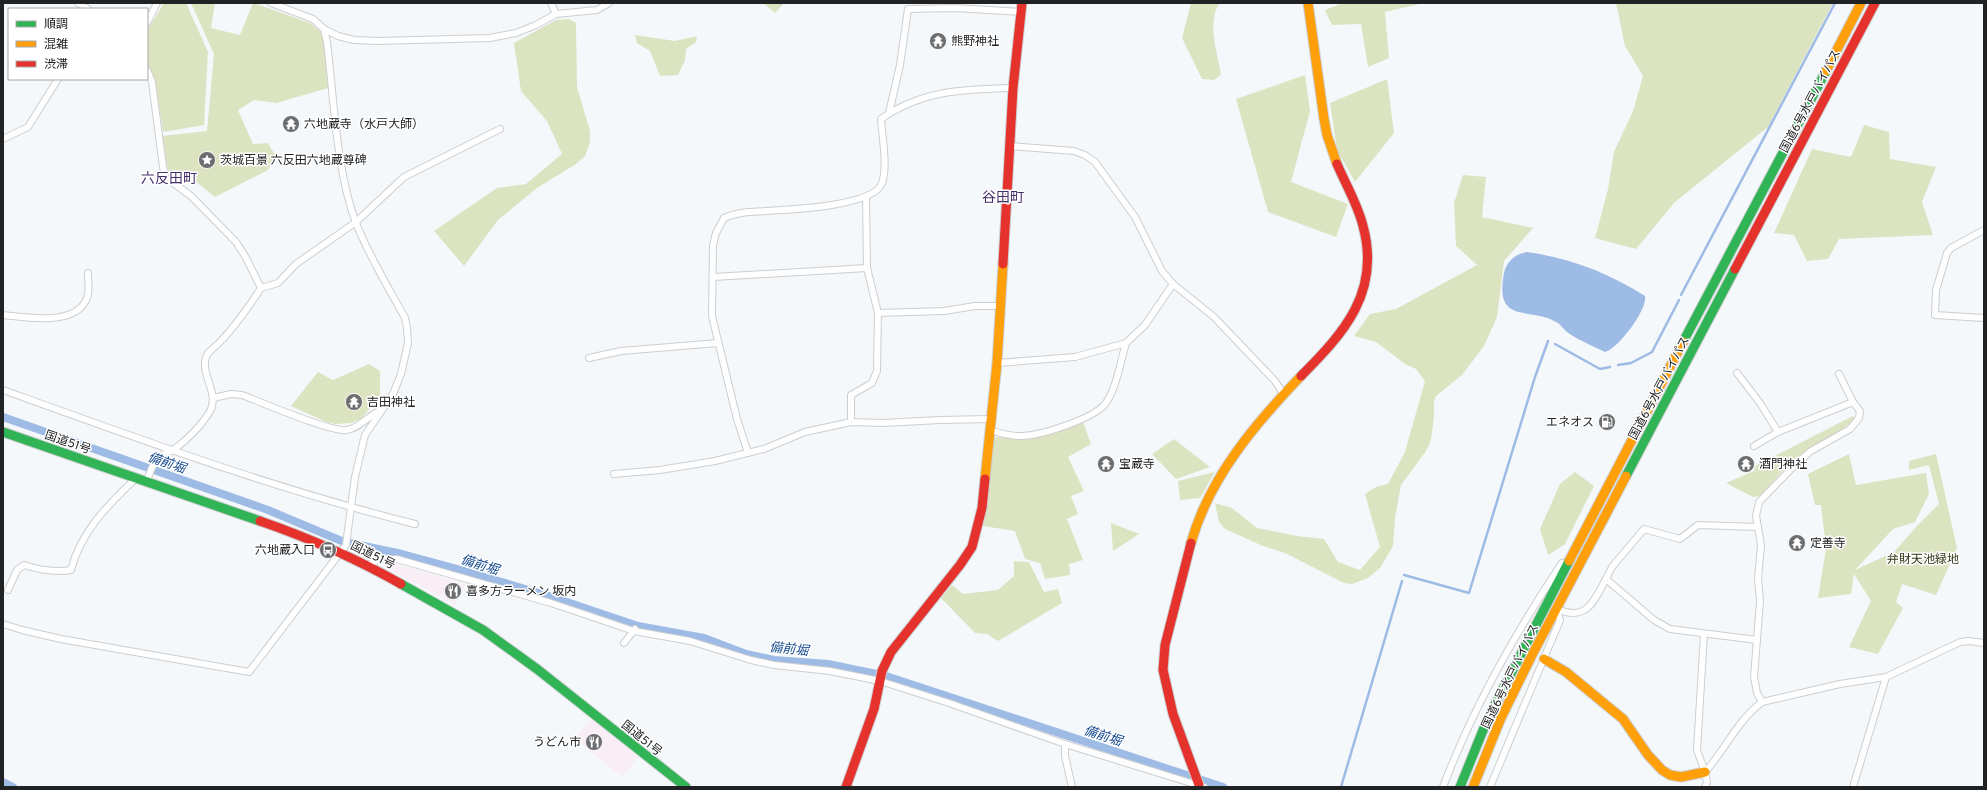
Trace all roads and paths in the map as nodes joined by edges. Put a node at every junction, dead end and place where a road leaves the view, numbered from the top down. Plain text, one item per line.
1 (157, 3) edge
2 (271, 3) edge
3 (550, 3) edge
4 (609, 3) edge
5 (1308, 3) edge
6 (1861, 3) edge
7 (1875, 3) edge
8 (908, 6) edge
9 (1022, 8) edge
10 (556, 14) junction
11 (148, 21) edge
12 (324, 29) junction
13 (148, 72) edge
14 (57, 80) edge
15 (1012, 88) junction
16 (889, 113) junction
17 (500, 129) dead end
18 (3, 140) edge
19 (1010, 146) junction
20 (866, 197) junction
21 (356, 222) junction
22 (1984, 230) edge
23 (867, 268) junction
24 (88, 273) dead end
25 (713, 277) junction
26 (1173, 284) junction
27 (261, 288) junction
28 (1000, 306) junction
29 (878, 313) junction
30 (3, 315) edge
31 (1984, 318) edge
32 (718, 343) junction
33 (1126, 343) junction
34 (589, 358) dead end
35 (997, 363) junction
36 (1737, 373) dead end
37 (1839, 374) dead end
38 (3, 390) edge
39 (1284, 395) junction
40 (213, 398) junction
41 (1853, 402) junction
42 (383, 410) junction
43 (991, 419) junction
44 (851, 422) junction
45 (989, 430) junction
46 (3, 432) edge
47 (1778, 432) junction
48 (1754, 446) dead end
49 (172, 450) junction
50 (748, 453) junction
51 (614, 474) dead end
52 (136, 478) junction
53 (146, 482) junction
54 (350, 508) junction
55 (415, 524) dead end
56 (1758, 527) junction
57 (1582, 534) junction
58 (341, 553) junction
59 (368, 565) junction
60 (1606, 579) junction
61 (8, 590) dead end
62 (1557, 609) junction
63 (3, 624) edge
64 (634, 629) junction
65 (1704, 634) junction
66 (1757, 640) junction
67 (624, 643) dead end
68 (1984, 643) edge
69 (1544, 659) junction
70 (881, 676) junction
71 (1886, 677) junction
72 (1762, 702) junction
73 (1066, 744) junction
74 (1705, 772) junction
75 (1198, 781) edge
76 (686, 787) edge
77 (846, 787) edge
78 (1072, 787) edge
79 (1443, 787) edge
80 (1460, 787) edge
81 (1473, 787) edge
82 (1490, 787) edge
83 (1705, 787) edge
84 (1853, 787) edge

1 - 11 street
2 - 12 street
3 - 10 street
4 - 10 street
5 - 39 main road
6 - 57 main road, 国道6号水戸バイパス
7 - 62 main road, 国道6号水戸バイパス
8 - 9 street
8 - 16 street
9 - 15 main road
10 - 12 street
12 - 21 street
13 - 27 street
14 - 18 street
15 - 16 street
15 - 19 main road
16 - 20 street
17 - 21 street
19 - 26 street
19 - 28 main road
20 - 23 street
20 - 25 street
21 - 27 street
21 - 42 street
22 - 31 street
23 - 25 street
23 - 29 street
24 - 30 street
25 - 32 street
26 - 33 street
26 - 39 street
27 - 40 street
28 - 29 street
28 - 35 main road
29 - 44 street
32 - 34 street
32 - 50 street
33 - 35 street
33 - 45 street
35 - 43 main road
36 - 47 street
37 - 41 street
38 - 49 street
39 - 75 main road
40 - 42 street
40 - 49 street
41 - 47 street
41 - 56 street
42 - 54 street
43 - 44 street
43 - 45 main road
44 - 50 street
45 - 70 main road
46 - 52 main road, 国道51号
47 - 48 street
49 - 53 street
49 - 54 street
50 - 51 street
52 - 53 main road, 国道51号
52 - 61 street
53 - 58 main road, 国道51号
54 - 55 street
54 - 58 street
56 - 60 street
56 - 66 street
57 - 79 street
57 - 80 main road, 国道6号水戸バイパス
58 - 59 main road, 国道51号
58 - 63 street
59 - 64 street
59 - 76 main road, 国道51号
60 - 62 street
60 - 65 street
62 - 69 street
62 - 81 main road, 国道6号水戸バイパス
64 - 67 street
64 - 70 street
65 - 66 street
65 - 74 street
66 - 72 street
68 - 71 street
69 - 74 main road
69 - 82 street
70 - 73 street
70 - 77 main road
71 - 72 street
71 - 84 street
72 - 74 street
73 - 75 street
73 - 78 street
74 - 83 street

